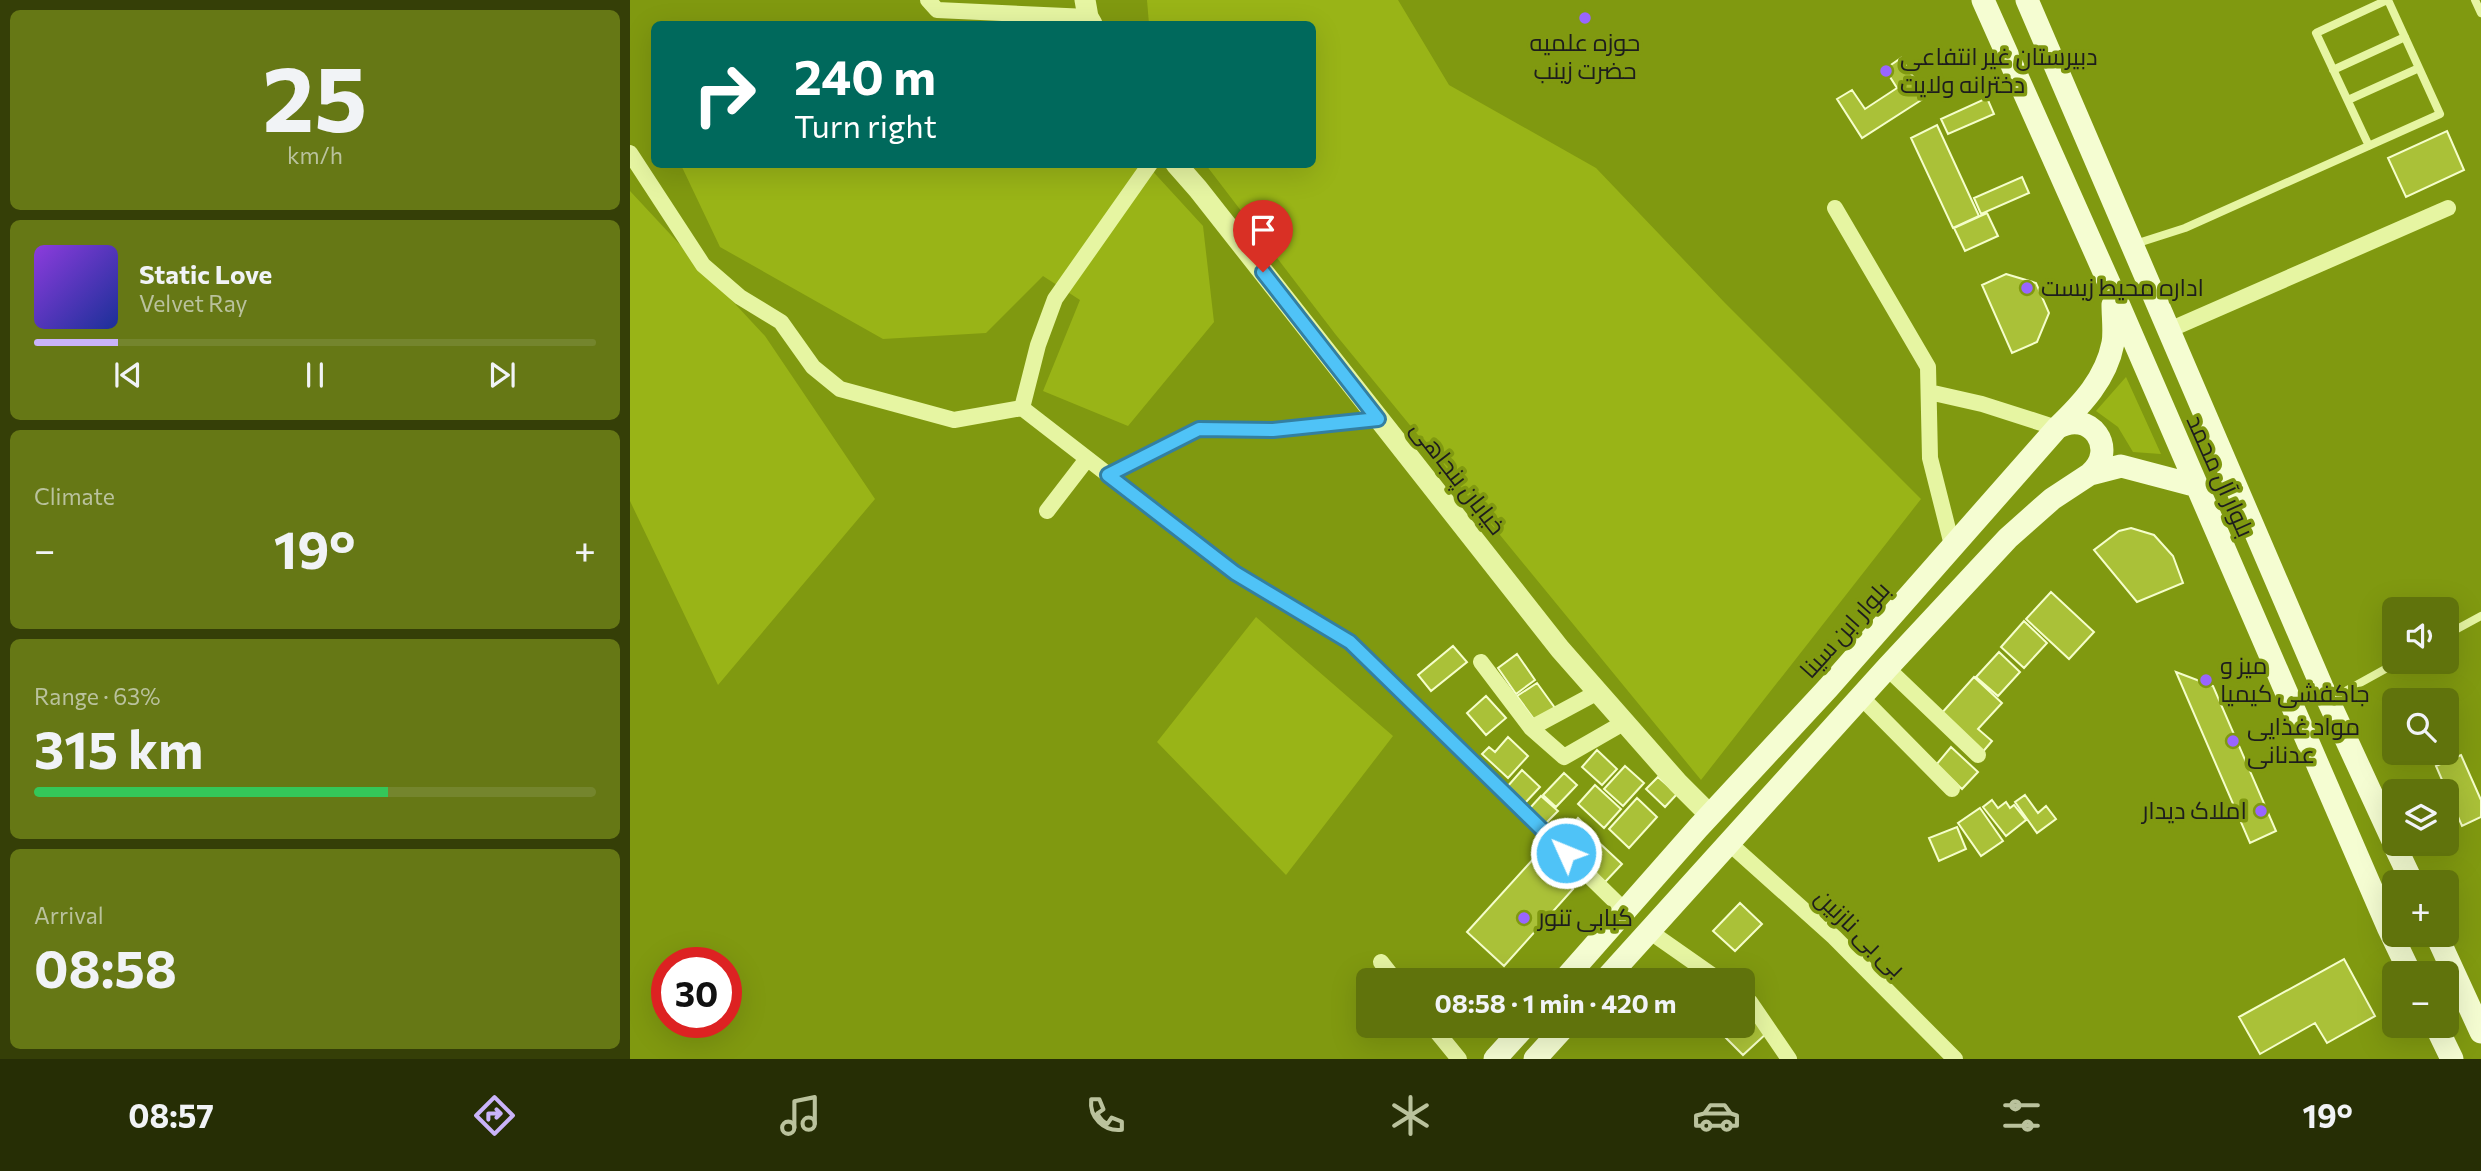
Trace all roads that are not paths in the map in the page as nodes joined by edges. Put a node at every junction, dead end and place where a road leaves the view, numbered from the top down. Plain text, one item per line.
1 (928, 0) edge
2 (1983, 0) edge
3 (2027, 0) edge
4 (2388, 0) edge
5 (2475, 0) edge
6 (2481, 13) edge
7 (1089, 14) edge
8 (2405, 37) junction
9 (2419, 68) junction
10 (2333, 70) junction
11 (2348, 100) junction
12 (2370, 146) junction
13 (630, 153) edge
14 (1147, 168) edge
15 (1180, 168) edge
16 (1835, 208) dead end
17 (2448, 208) dead end
18 (2132, 245) junction
19 (2112, 292) junction
20 (2169, 330) junction
21 (1929, 392) junction
22 (1022, 408) junction
23 (1378, 419) junction
24 (2057, 428) junction
25 (1087, 459) junction
26 (2090, 474) junction
27 (1108, 475) junction
28 (2197, 486) junction
29 (1047, 511) dead end
30 (1953, 549) junction
31 (2481, 616) edge
32 (2459, 628) edge
33 (1481, 662) dead end
34 (1886, 668) junction
35 (2382, 671) edge
36 (1598, 692) junction
37 (1861, 697) junction
38 (2328, 701) junction
39 (1625, 722) junction
40 (1531, 728) junction
41 (1978, 755) dead end
42 (1952, 789) dead end
43 (1710, 815) junction
44 (2382, 818) edge
45 (2382, 820) edge
46 (2347, 833) junction
47 (1729, 843) junction
48 (1625, 911) junction
49 (1649, 931) junction
50 (2442, 947) edge
51 (2405, 961) edge
52 (1381, 962) dead end
53 (1386, 968) edge
54 (1575, 968) edge
55 (1616, 968) edge
56 (1702, 968) edge
57 (1755, 1010) edge
58 (2481, 1032) edge
59 (1442, 1038) edge
60 (1514, 1038) edge
61 (1554, 1038) edge
62 (2442, 1038) edge
63 (1459, 1059) edge
64 (1495, 1059) edge
65 (1535, 1059) edge
66 (1788, 1059) edge
67 (1955, 1059) edge
68 (2452, 1059) edge

1 - 7 street
2 - 19 main road, بلوار آل محمد
3 - 18 main road, بلوار آل محمد
4 - 8 lane
4 - 10 lane
5 - 6 lane
8 - 9 lane
8 - 10 lane
9 - 11 lane
9 - 12 lane
10 - 11 lane
11 - 12 lane
12 - 18 lane
13 - 22 street
14 - 22 street
15 - 23 street, خیابان پنجاهی
16 - 21 street
17 - 20 street
18 - 20 main road, بلوار آل محمد
19 - 24 main road, بلوار ابن سینا
19 - 28 main road, بلوار آل محمد
20 - 38 main road, بلوار آل محمد
21 - 24 street
21 - 30 street
22 - 25 street
23 - 27 street
23 - 36 street, خیابان پنجاهی
24 - 26 main road
24 - 30 main road, بلوار ابن سینا
25 - 27 street
25 - 29 street
26 - 28 main road
26 - 34 main road
27 - 48 street
28 - 46 main road, بلوار آل محمد
30 - 43 main road, بلوار ابن سینا
31 - 32 lane
33 - 40 street
34 - 37 main road
34 - 41 street
35 - 38 lane
36 - 39 street, خیابان پنجاهی
36 - 40 street
37 - 42 street
37 - 47 main road
38 - 44 main road, بلوار آل محمد
39 - 40 street
39 - 43 street, خیابان پنجاهی
43 - 48 main road, بلوار ابن سینا
45 - 46 main road
46 - 51 main road, بلوار آل محمد
47 - 49 main road
47 - 67 street, بی بی نازنین
48 - 54 main road, بلوار ابن سینا
49 - 55 main road
49 - 56 street
50 - 58 main road
52 - 53 street
57 - 66 street
59 - 63 street
60 - 64 main road
61 - 65 main road
62 - 68 main road

